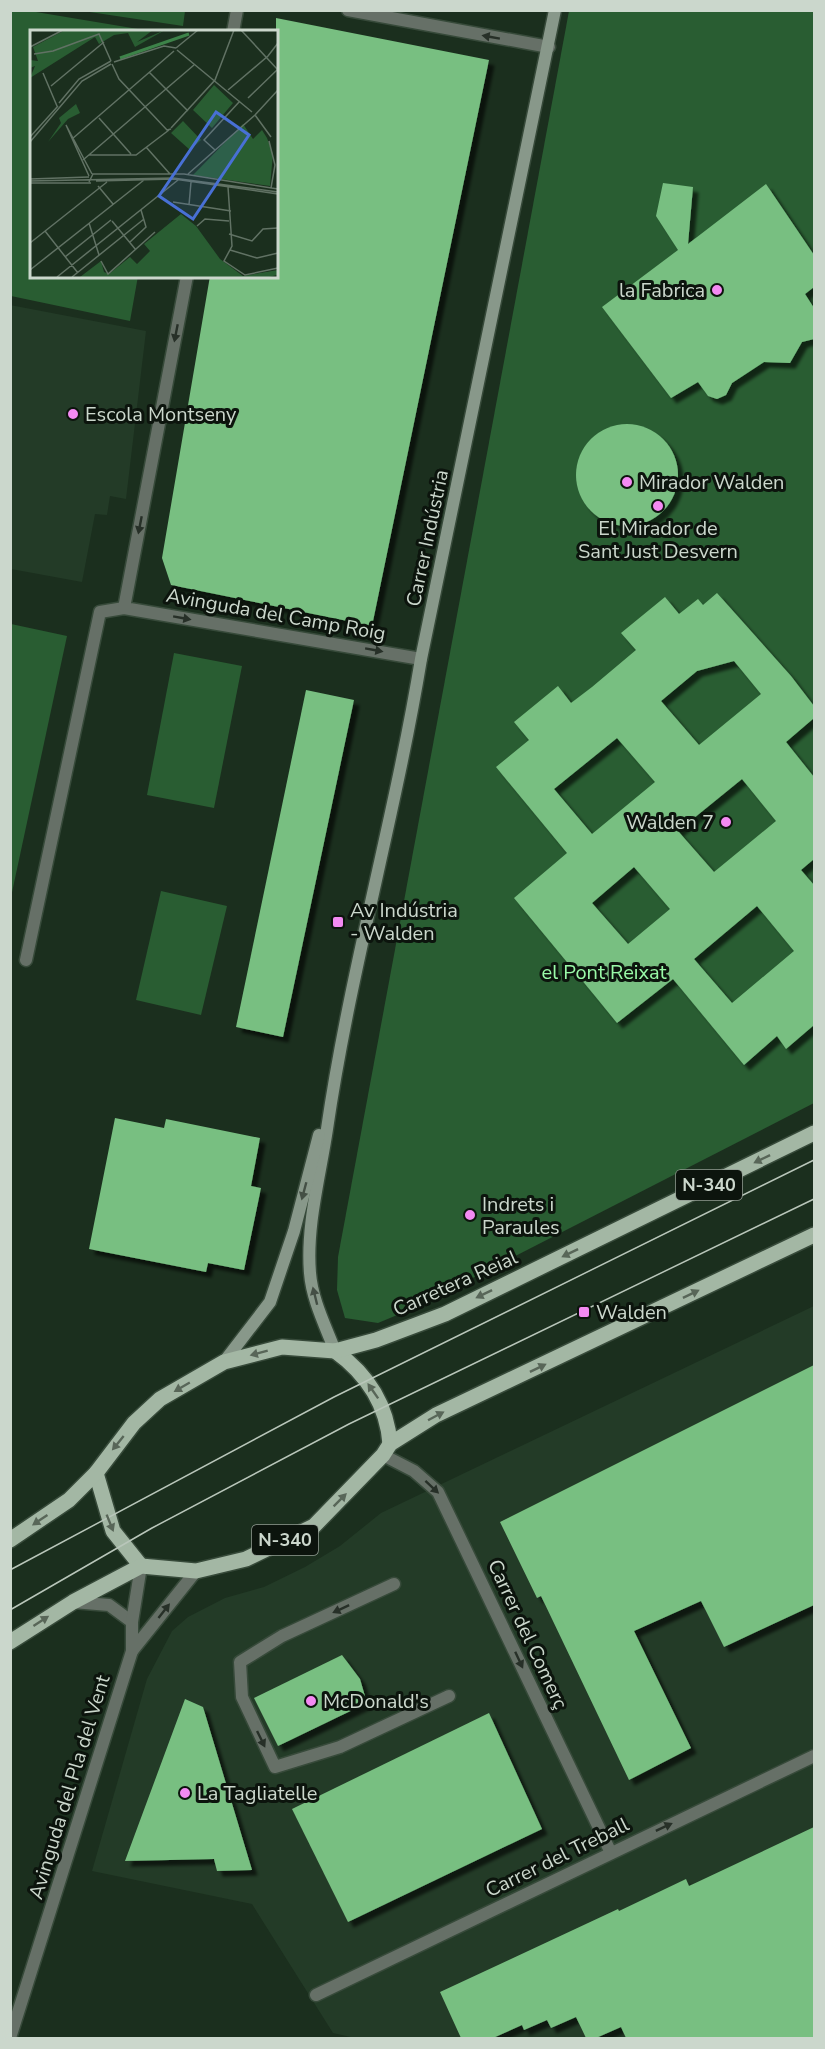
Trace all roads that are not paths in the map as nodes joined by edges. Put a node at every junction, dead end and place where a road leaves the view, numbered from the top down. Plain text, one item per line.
1 (237, 10) edge
2 (348, 10) edge
3 (555, 10) edge
4 (233, 30) edge
5 (549, 47) junction
6 (187, 278) edge
7 (124, 608) junction
8 (421, 659) junction
9 (26, 960) dead end
10 (335, 1073) junction
11 (814, 1133) edge
12 (814, 1235) edge
13 (335, 1351) junction
14 (224, 1362) junction
15 (387, 1449) junction
16 (96, 1473) junction
17 (10, 1540) edge
18 (141, 1566) junction
19 (196, 1571) junction
20 (394, 1584) dead end
21 (73, 1602) junction
22 (132, 1622) junction
23 (10, 1642) edge
24 (132, 1651) junction
25 (449, 1696) dead end
26 (814, 1756) edge
27 (611, 1853) junction
28 (316, 1995) dead end
29 (10, 2038) edge

1 - 4 street
5 -> 2 street
3 - 5 street, Carrer Indústria
5 - 8 street, Carrer Indústria
6 -> 7 street
7 -> 8 street, Avinguda del Camp Roig
7 - 9 street
8 - 10 street, Carrer Indústria
13 -> 10 street
10 -> 14 street
11 -> 13 main road, Carretera Reial / N-340
15 -> 12 main road, N-340
13 -> 14 main road, Carretera Reial / N-340
15 -> 13 main road
14 -> 16 main road, Carretera Reial / N-340
19 -> 15 main road, N-340
15 -> 27 street, Carrer del Comerç
16 -> 17 main road, Carretera Reial / N-340
16 -> 18 main road
18 - 19 main road, N-340
18 - 21 main road
18 - 22 street, Avinguda del Pla del Vent
24 -> 19 street, Avinguda del Pla del Vent
20 -> 25 street
21 - 22 street
23 -> 21 main road
22 - 24 street, Avinguda del Pla del Vent
24 - 29 street, Avinguda del Pla del Vent
27 -> 26 street, Carrer del Treball
27 - 28 street, Carrer del Treball

